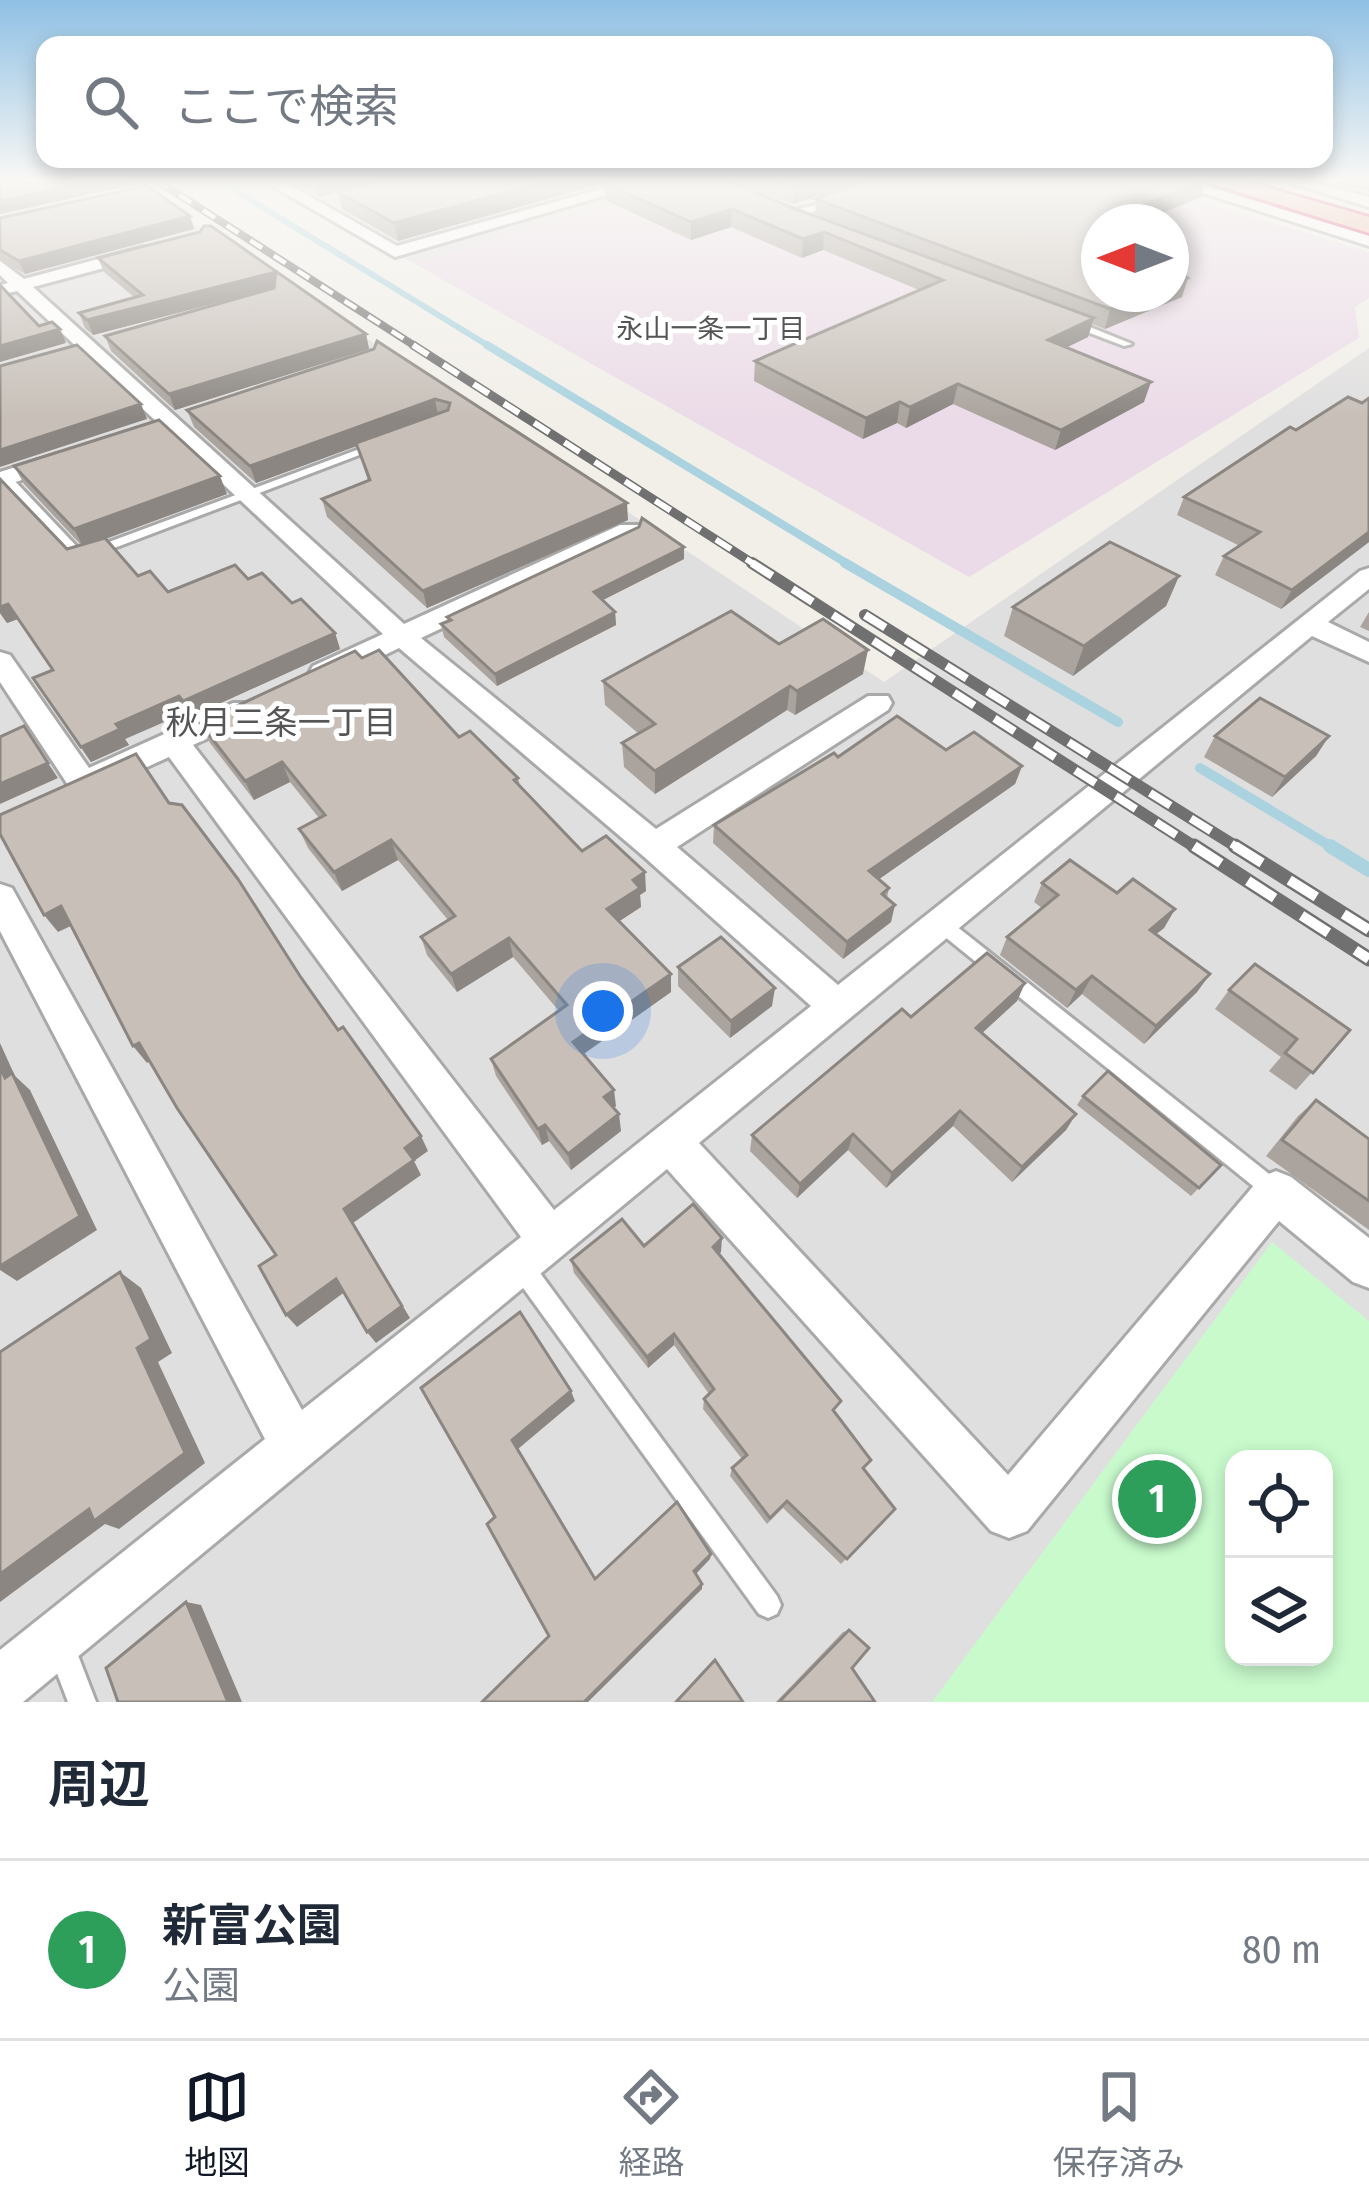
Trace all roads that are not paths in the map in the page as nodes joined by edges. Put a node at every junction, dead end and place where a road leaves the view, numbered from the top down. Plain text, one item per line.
1 (107, 259) edge
2 (7, 280) edge
3 (1064, 320) edge
4 (1127, 344) dead end
5 (400, 438) edge
6 (88, 451) edge
7 (3, 479) edge
8 (248, 494) junction
9 (628, 530) edge
10 (1369, 576) edge
11 (1310, 624) junction
12 (401, 636) junction
13 (1369, 652) edge
14 (0, 661) edge
15 (878, 703) dead end
16 (174, 742) junction
17 (654, 846) junction
18 (0, 898) edge
19 (940, 923) junction
20 (837, 1007) junction
21 (670, 1142) junction
22 (1276, 1192) junction
23 (535, 1252) junction
24 (1369, 1266) edge
25 (295, 1446) junction
26 (768, 1605) dead end
27 (58, 1638) junction
28 (0, 1685) edge
29 (82, 1702) edge

1 - 2 street
2 - 8 street
3 - 4 lane
5 - 8 lane
6 - 7 street
7 - 8 lane
8 - 12 street
9 - 12 street
10 - 11 street
11 - 13 street
11 - 19 street
12 - 16 street
12 - 17 street
14 - 16 street
15 - 17 street
16 - 23 street
17 - 20 street
18 - 25 street
19 - 20 street
19 - 22 lane
20 - 21 street
21 - 22 street
21 - 23 street
22 - 24 street
23 - 25 street
23 - 26 lane
25 - 27 street
27 - 28 street
27 - 29 lane

